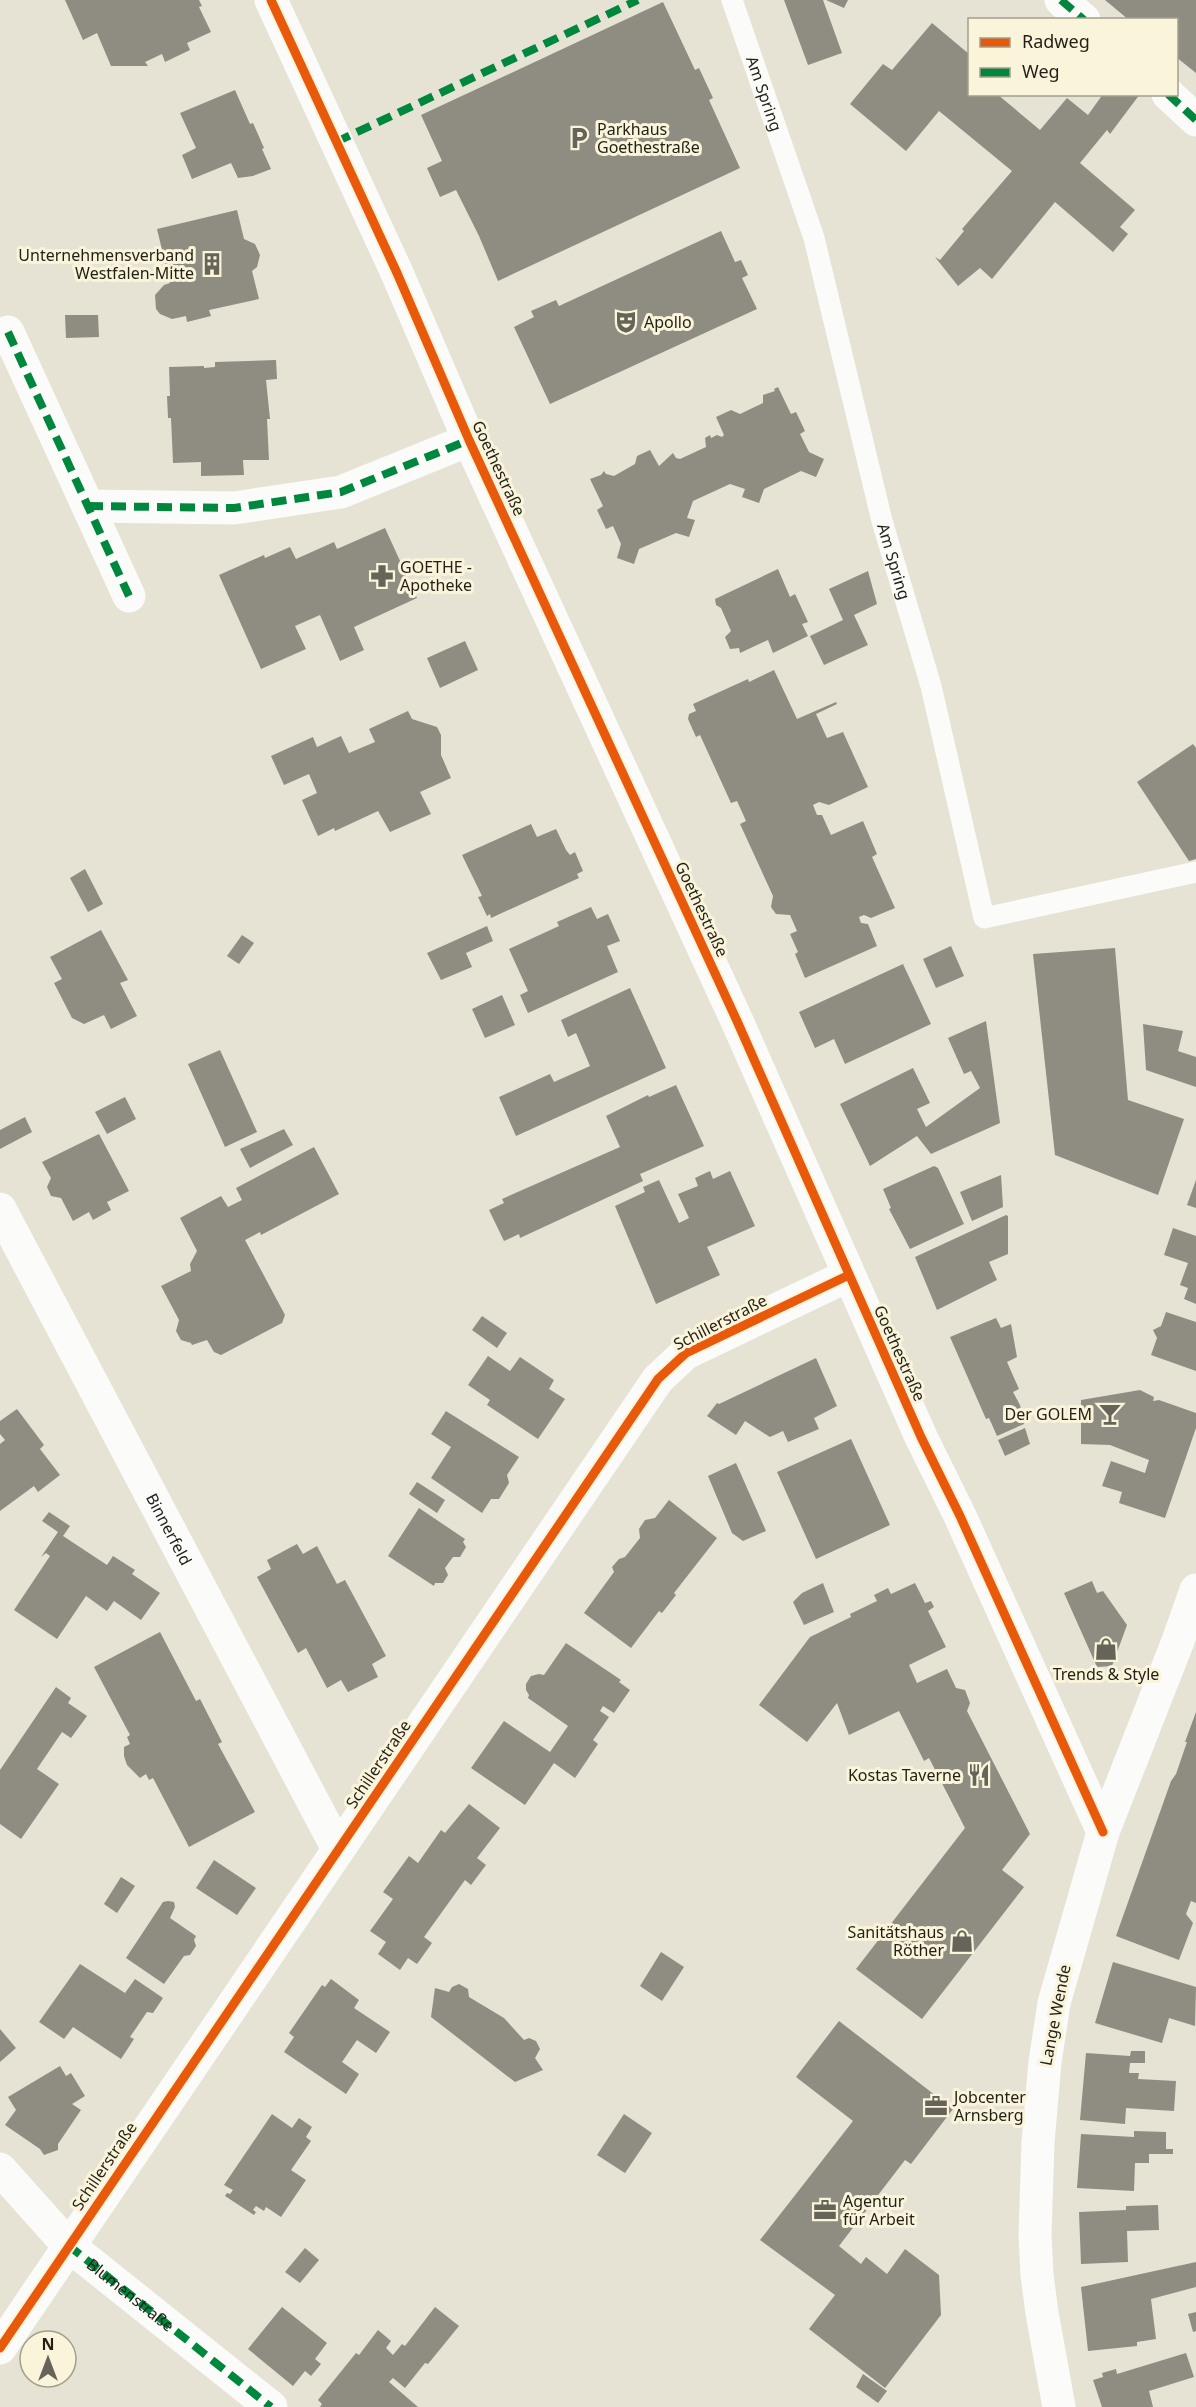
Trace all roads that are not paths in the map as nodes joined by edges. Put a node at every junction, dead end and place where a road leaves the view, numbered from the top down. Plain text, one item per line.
1 (271, 0) edge
2 (732, 0) edge
3 (1061, 0) edge
4 (1082, 18) edge
5 (1170, 96) edge
6 (1196, 120) edge
7 (8, 332) dead end
8 (469, 440) junction
9 (88, 506) junction
10 (129, 596) dead end
11 (1196, 872) edge
12 (0, 1209) edge
13 (849, 1275) junction
14 (1196, 1590) edge
15 (1187, 1646) edge
16 (1103, 1832) junction
17 (338, 1849) junction
18 (0, 2169) edge
19 (68, 2245) junction
20 (0, 2348) edge
21 (271, 2407) edge
22 (1059, 2407) edge

1 - 8 street, Goethestraße
2 - 11 lane, Am Spring
3 - 4 street
5 - 6 street
7 - 9 street
8 - 9 street, Goethestraße
8 - 13 street, Goethestraße
9 - 10 street
12 - 17 street, Binnerfeld
13 - 16 street, Goethestraße
13 - 17 street, Schillerstraße
14 - 15 street, Lange Wende
15 - 16 street, Lange Wende
16 - 22 street, Lange Wende
17 - 19 street, Schillerstraße
18 - 19 street, Blumenstraße
19 - 20 street, Schillerstraße
19 - 21 street, Blumenstraße

